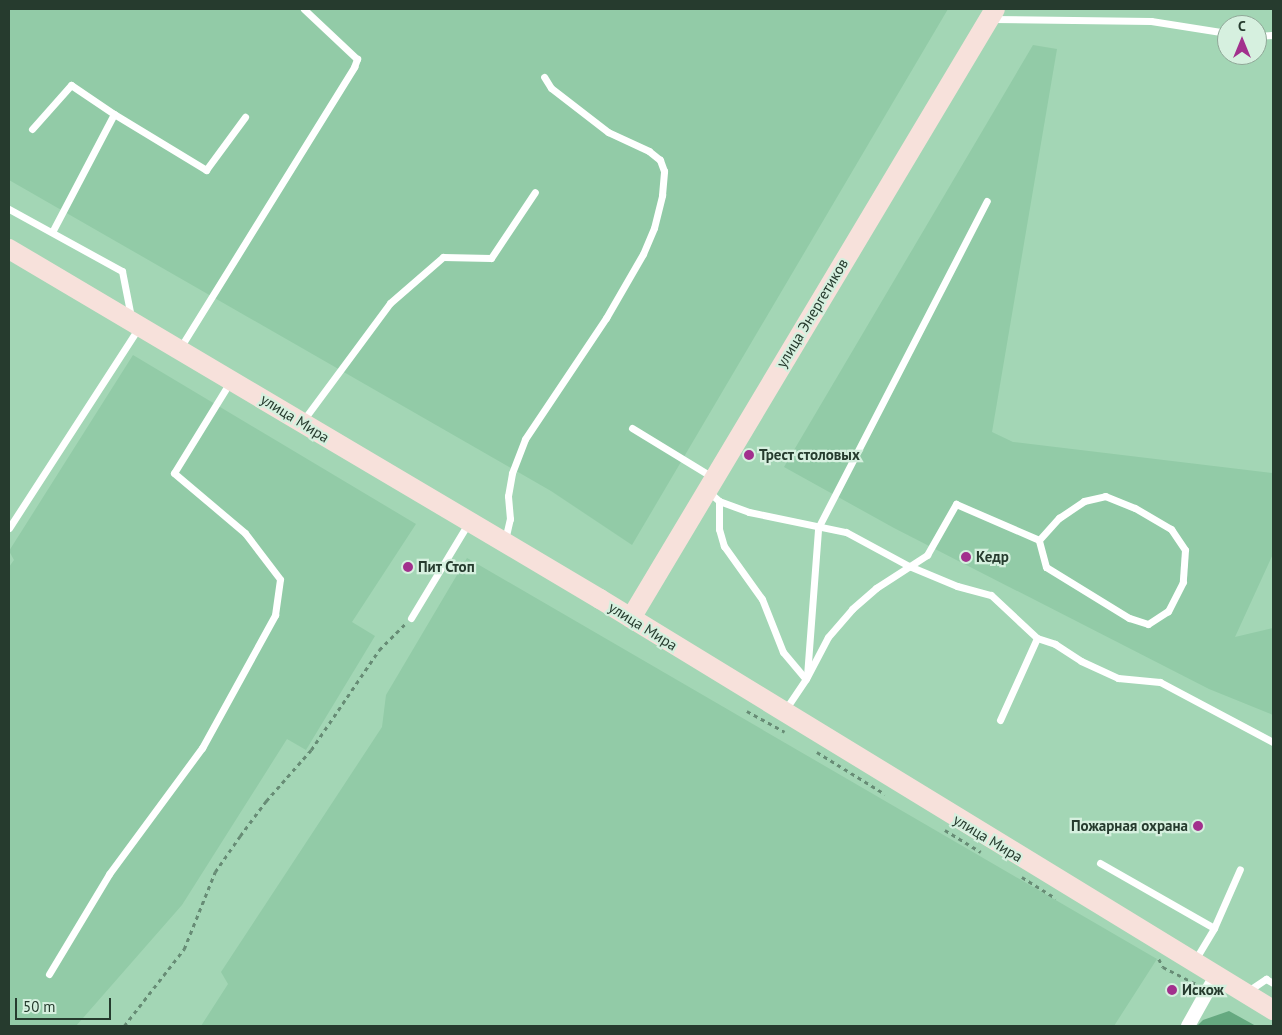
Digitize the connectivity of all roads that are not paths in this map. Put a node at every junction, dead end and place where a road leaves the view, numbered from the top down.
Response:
1 (304, 9) edge
2 (992, 14) edge
3 (1217, 32) edge
4 (544, 77) dead end
5 (114, 114) junction
6 (245, 116) dead end
7 (32, 129) dead end
8 (534, 192) dead end
9 (987, 201) dead end
10 (9, 208) edge
11 (52, 232) junction
12 (9, 249) edge
13 (136, 323) junction
14 (180, 348) junction
15 (231, 379) junction
16 (302, 422) junction
17 (632, 428) dead end
18 (713, 490) junction
19 (469, 522) junction
20 (9, 528) edge
21 (818, 528) junction
22 (1038, 540) junction
23 (504, 542) junction
24 (909, 566) junction
25 (411, 618) road end
26 (631, 618) junction
27 (1037, 638) junction
28 (806, 679) junction
29 (783, 712) junction
30 (1000, 720) dead end
31 (1273, 742) edge
32 (1100, 862) dead end
33 (1240, 869) dead end
34 (1214, 928) junction
35 (1194, 962) junction
36 (49, 974) dead end
37 (1216, 976) junction
38 (1273, 983) edge
39 (1245, 993) junction
40 (1273, 1010) edge
41 (1188, 1026) edge

1 - 14 lane
2 - 3 lane
2 - 18 main road, улица Энергетиков
4 - 23 lane
5 - 6 lane
5 - 7 lane
5 - 11 lane
8 - 16 lane
9 - 21 lane
10 - 11 lane
11 - 13 lane
12 - 13 main road, улица Мира
13 - 14 main road, улица Мира
13 - 20 lane
14 - 15 main road, улица Мира
15 - 16 main road, улица Мира
15 - 36 lane
16 - 19 main road, улица Мира
17 - 18 lane
18 - 21 lane
18 - 26 main road, улица Энергетиков
18 - 28 lane
19 - 23 main road, улица Мира
19 - 25 lane
21 - 24 lane
21 - 28 lane
22 - 22 lane
22 - 24 lane
23 - 26 main road, улица Мира
24 - 27 lane
24 - 28 lane
26 - 29 main road, улица Мира
27 - 30 lane
27 - 31 lane
28 - 29 lane
29 - 35 main road, улица Мира
32 - 34 lane
33 - 34 lane
34 - 35 lane
35 - 37 main road, улица Мира
37 - 39 main road, улица Мира
37 - 41 street
38 - 39 lane
39 - 40 main road, улица Мира

